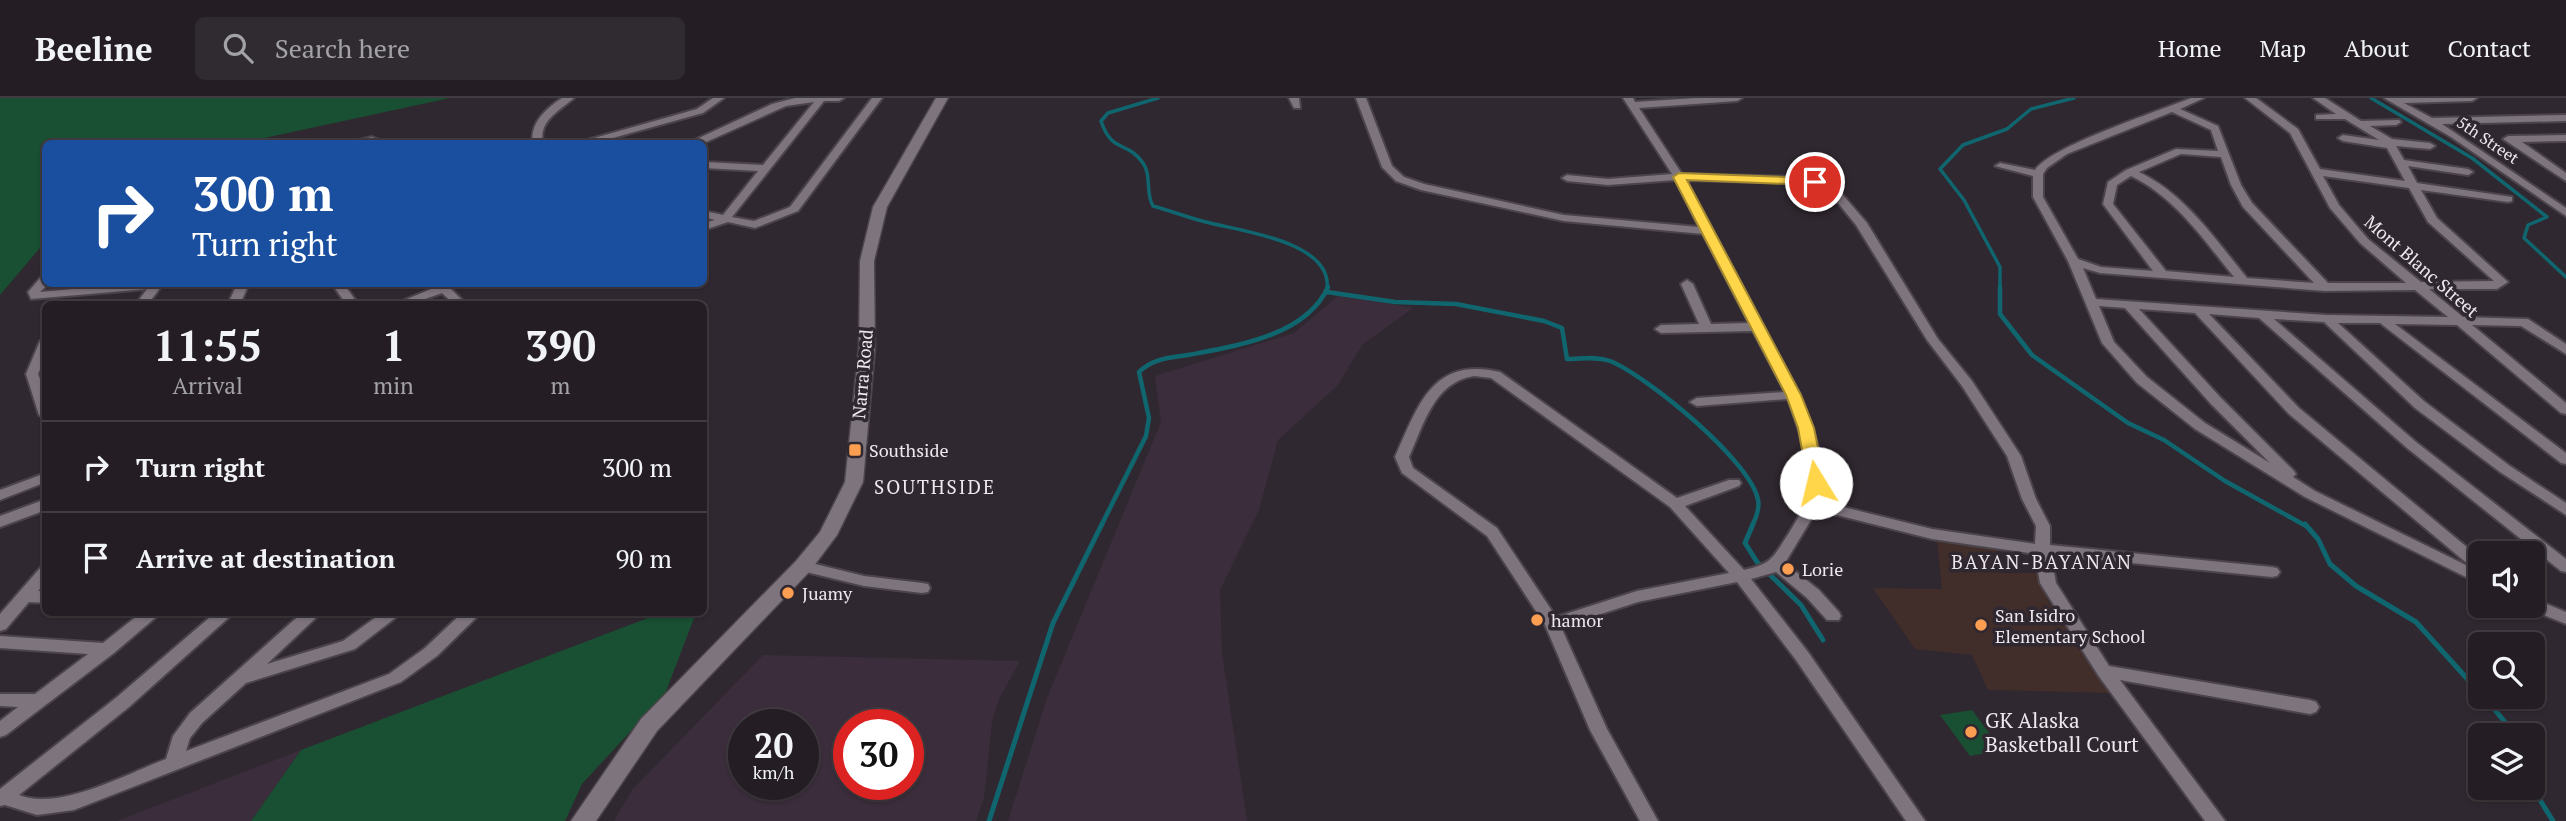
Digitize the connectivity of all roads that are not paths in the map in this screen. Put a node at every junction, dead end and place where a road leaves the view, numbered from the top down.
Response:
1 (567, 98) edge
2 (719, 98) edge
3 (822, 98) edge
4 (839, 98) edge
5 (877, 98) edge
6 (942, 98) edge
7 (1361, 98) edge
8 (1737, 98) edge
9 (2199, 98) edge
10 (2250, 98) edge
11 (2318, 98) edge
12 (2435, 98) edge
13 (2472, 98) edge
14 (2391, 99) edge
15 (1631, 102) edge
16 (2173, 109) junction
17 (2351, 116) junction
18 (2319, 117) dead end
19 (2526, 118) junction
20 (2566, 118) edge
21 (2431, 121) junction
22 (2396, 122) dead end
23 (2363, 123) junction
24 (2343, 138) dead end
25 (2561, 138) edge
26 (537, 140) edge
27 (593, 140) edge
28 (703, 140) edge
29 (2389, 144) junction
30 (2566, 145) edge
31 (2430, 146) dead end
32 (2224, 154) junction
33 (2399, 162) junction
34 (707, 166) edge
35 (2000, 166) dead end
36 (766, 168) junction
37 (2130, 172) junction
38 (2316, 172) junction
39 (2468, 172) dead end
40 (2038, 174) junction
41 (1679, 177) junction
42 (1567, 178) dead end
43 (2566, 178) edge
44 (2412, 185) junction
45 (2508, 199) dead end
46 (2566, 213) edge
47 (707, 215) edge
48 (724, 220) junction
49 (707, 226) edge
50 (1709, 231) junction
51 (2074, 261) junction
52 (2162, 274) junction
53 (2243, 280) junction
54 (42, 283) edge
55 (1687, 285) dead end
56 (2416, 285) junction
57 (87, 287) edge
58 (156, 287) edge
59 (441, 287) edge
60 (444, 287) edge
61 (2325, 288) junction
62 (75, 301) edge
63 (144, 301) edge
64 (408, 301) edge
65 (457, 301) edge
66 (2091, 302) junction
67 (2129, 304) junction
68 (2200, 312) junction
69 (2263, 315) junction
70 (2327, 319) junction
71 (2384, 321) junction
72 (2459, 322) junction
73 (1757, 327) junction
74 (1707, 328) junction
75 (1661, 329) dead end
76 (42, 350) edge
77 (2566, 350) edge
78 (1793, 395) junction
79 (1697, 402) dead end
80 (42, 403) edge
81 (2566, 410) edge
82 (2566, 460) edge
83 (42, 479) edge
84 (1734, 483) dead end
85 (2310, 494) junction
86 (0, 495) edge
87 (1675, 504) junction
88 (1810, 505) junction
89 (42, 506) edge
90 (2566, 510) edge
91 (0, 522) edge
92 (2042, 550) junction
93 (2468, 556) edge
94 (803, 566) junction
95 (2566, 567) edge
96 (1769, 568) junction
97 (2272, 572) dead end
98 (2468, 573) edge
99 (1739, 575) junction
100 (42, 576) edge
101 (922, 588) dead end
102 (25, 596) junction
103 (42, 597) edge
104 (2545, 609) edge
105 (149, 616) edge
106 (222, 616) edge
107 (310, 616) edge
108 (389, 616) edge
109 (470, 616) edge
110 (1833, 616) dead end
111 (2566, 618) edge
112 (1552, 624) junction
113 (0, 625) edge
114 (0, 642) edge
115 (108, 649) junction
116 (2104, 671) junction
117 (240, 679) junction
118 (0, 700) edge
119 (40, 701) junction
120 (2310, 707) dead end
121 (0, 730) edge
122 (175, 760) junction
123 (1, 797) edge
124 (583, 821) edge
125 (1649, 821) edge
126 (1916, 821) edge
127 (2216, 821) edge

1 - 26 street
2 - 27 street
3 - 4 street
3 - 28 street
3 - 36 street
5 - 48 street
6 - 94 street, Narra Road
7 - 50 street
8 - 15 street
9 - 16 street
10 - 38 street, Mont Blanc Street
11 - 17 street
12 - 13 street
12 - 14 street
14 - 21 street, 5th Street
15 - 41 street
16 - 32 street
16 - 40 street
17 - 18 street
17 - 23 street
19 - 20 street
19 - 21 street
19 - 25 street
21 - 46 street, 5th Street
22 - 23 street
23 - 29 street
24 - 29 street
25 - 30 street
25 - 43 street
29 - 31 street
29 - 33 street
32 - 37 street
32 - 61 street
33 - 39 street
33 - 44 street
34 - 36 street
35 - 40 street
36 - 48 street
37 - 52 street
37 - 53 street
38 - 44 street
38 - 56 street, Mont Blanc Street
40 - 51 street
41 - 42 street
41 - 50 street
41 - 92 street
44 - 45 street
44 - 56 street
47 - 48 street
48 - 49 street
50 - 73 street
51 - 52 street
51 - 66 street
52 - 53 street
53 - 61 street
54 - 57 street
55 - 74 street
56 - 61 street
56 - 72 street, Mont Blanc Street
57 - 62 street
58 - 63 street
59 - 64 street
60 - 65 street
66 - 67 street
66 - 85 street
67 - 68 street
67 - 85 street
68 - 69 street
68 - 93 street
69 - 70 street
69 - 95 street
70 - 71 street
70 - 90 street
71 - 72 street
71 - 82 street
72 - 77 street
72 - 81 street, Mont Blanc Street
73 - 74 street
73 - 78 street
74 - 75 street
76 - 80 street
78 - 79 street
78 - 88 street
83 - 86 street
84 - 87 street
85 - 98 street
87 - 99 street
87 - 112 street
88 - 92 street
88 - 96 street
89 - 91 street
92 - 97 street
92 - 116 street
94 - 101 street
94 - 124 street, Narra Road
96 - 99 street
96 - 110 street
99 - 112 street
99 - 126 street
100 - 102 street
102 - 103 street
102 - 113 street
104 - 111 street
105 - 115 street
106 - 123 street
107 - 117 street
108 - 117 street
109 - 122 street
112 - 125 street
114 - 115 street
115 - 119 street
116 - 120 street
116 - 127 street
117 - 122 street
118 - 119 street
119 - 121 street
122 - 123 street

